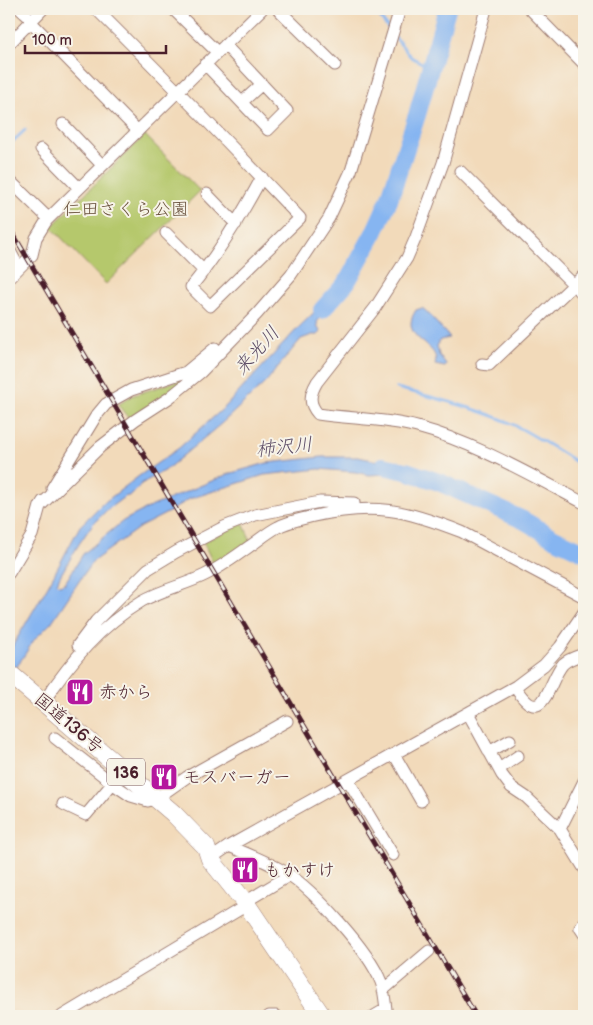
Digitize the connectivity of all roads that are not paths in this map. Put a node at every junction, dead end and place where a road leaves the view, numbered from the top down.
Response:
1 (20, 9) edge
2 (43, 9) edge
3 (96, 9) edge
4 (173, 9) edge
5 (278, 9) edge
6 (400, 9) edge
7 (486, 9) edge
8 (530, 9) edge
9 (257, 10) edge
10 (31, 21) junction
11 (9, 44) edge
12 (220, 49) junction
13 (205, 64) junction
14 (584, 64) edge
15 (335, 66) dead end
16 (262, 84) junction
17 (178, 92) junction
18 (242, 102) junction
19 (63, 124) dead end
20 (138, 131) junction
21 (41, 149) dead end
22 (102, 165) junction
23 (460, 171) dead end
24 (262, 178) junction
25 (9, 180) edge
26 (79, 188) junction
27 (207, 194) dead end
28 (48, 218) junction
29 (236, 224) junction
30 (166, 233) dead end
31 (9, 249) edge
32 (19, 268) junction
33 (204, 271) junction
34 (584, 274) edge
35 (9, 278) edge
36 (574, 285) junction
37 (584, 296) edge
38 (257, 314) junction
39 (482, 364) dead end
40 (584, 503) edge
41 (40, 506) junction
42 (385, 509) junction
43 (9, 573) edge
44 (584, 597) edge
45 (584, 612) edge
46 (584, 655) edge
47 (9, 672) edge
48 (58, 679) junction
49 (9, 681) edge
50 (515, 686) junction
51 (36, 697) junction
52 (468, 713) junction
53 (287, 721) dead end
54 (55, 738) dead end
55 (510, 740) dead end
56 (490, 752) junction
57 (394, 754) junction
58 (518, 756) dead end
59 (498, 769) junction
60 (348, 780) junction
61 (584, 781) edge
62 (112, 784) junction
63 (152, 799) junction
64 (421, 801) dead end
65 (63, 804) dead end
66 (560, 830) junction
67 (229, 846) junction
68 (393, 855) dead end
69 (210, 859) junction
70 (584, 868) edge
71 (290, 875) junction
72 (246, 903) junction
73 (584, 923) edge
74 (584, 934) edge
75 (429, 951) dead end
76 (383, 990) junction
77 (386, 1013) edge
78 (62, 1016) edge
79 (269, 1016) edge
80 (276, 1016) edge
81 (322, 1016) edge
82 (374, 1016) edge

1 - 10 street
2 - 10 street
3 - 17 street
4 - 12 street
5 - 15 street
6 - 38 street
7 - 40 street
8 - 14 street
9 - 12 street
10 - 11 street
10 - 20 street
12 - 13 street
12 - 16 street
13 - 17 street
13 - 18 street
16 - 18 street
16 - 18 street
17 - 20 street
17 - 24 street
19 - 22 street
20 - 22 street
21 - 26 street
22 - 26 street
23 - 36 street
24 - 29 street
24 - 33 street
25 - 28 street
26 - 28 street
27 - 29 street
28 - 32 street
29 - 33 street
30 - 33 street
31 - 32 street
32 - 35 street
34 - 36 street
36 - 37 street
36 - 39 street
38 - 41 street
38 - 41 street
41 - 43 street
42 - 44 street
42 - 48 street
42 - 48 street
45 - 50 street
46 - 50 street
47 - 51 highway, 国道136号 / 136
48 - 51 street
49 - 51 highway, 国道136号 / 136
50 - 52 street
51 - 63 highway, 国道136号 / 136
52 - 56 street
52 - 57 street
53 - 63 street
54 - 62 street
55 - 56 street
56 - 59 street
57 - 60 street
57 - 64 street
58 - 59 street
59 - 66 street
60 - 67 street
60 - 68 street
61 - 66 street
62 - 63 street
62 - 65 street
63 - 69 highway, 国道136号 / 136
66 - 70 street
67 - 69 street
67 - 71 street
69 - 72 highway, 国道136号 / 136
71 - 72 street
71 - 76 street
72 - 78 street
72 - 81 highway, 国道136号 / 136
73 - 74 street
75 - 76 street
76 - 77 street
77 - 82 street
79 - 80 street

